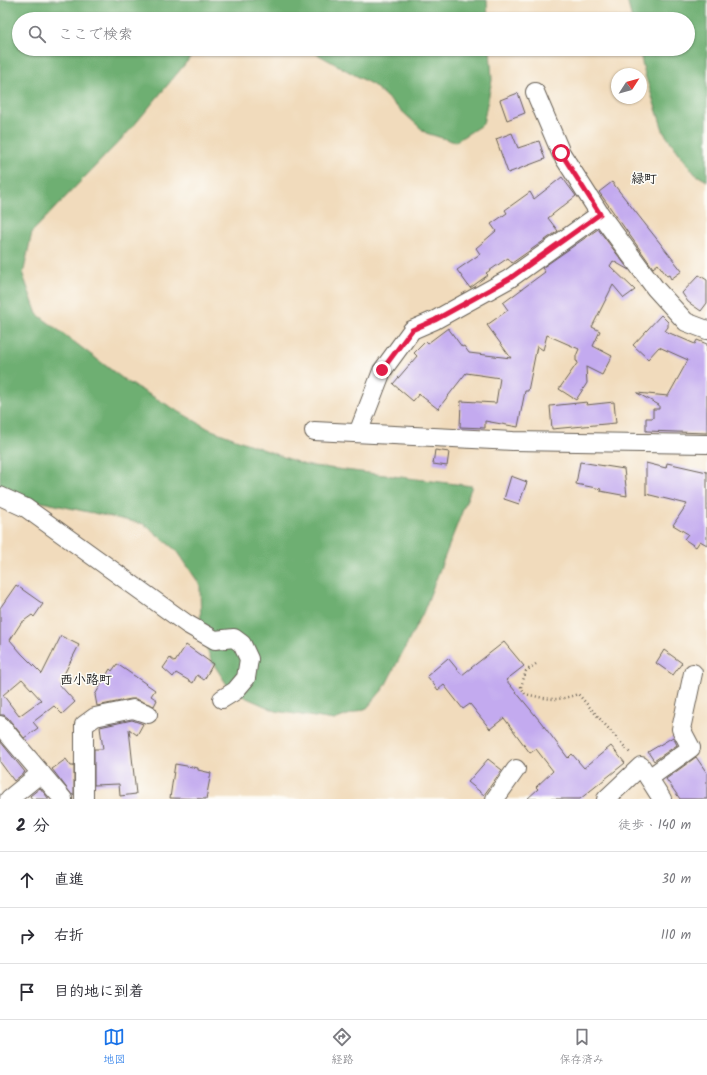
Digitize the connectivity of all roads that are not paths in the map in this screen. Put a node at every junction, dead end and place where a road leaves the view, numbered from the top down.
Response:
1 (535, 92) dead end
2 (600, 214) junction
3 (707, 330) edge
4 (314, 431) dead end
5 (358, 433) junction
6 (707, 444) edge
7 (0, 496) edge
8 (693, 673) dead end
9 (222, 699) dead end
10 (148, 714) dead end
11 (0, 725) edge
12 (516, 769) dead end
13 (645, 772) junction
14 (41, 773) junction
15 (9, 799) edge
16 (63, 799) edge
17 (84, 799) edge
18 (495, 799) edge
19 (606, 799) edge
20 (662, 799) edge

1 - 2 street
2 - 3 street
2 - 5 street
4 - 5 street
5 - 6 street
7 - 9 street
8 - 13 street
10 - 17 street
11 - 14 street
12 - 18 street
13 - 19 street
13 - 20 street
14 - 15 street
14 - 16 street

